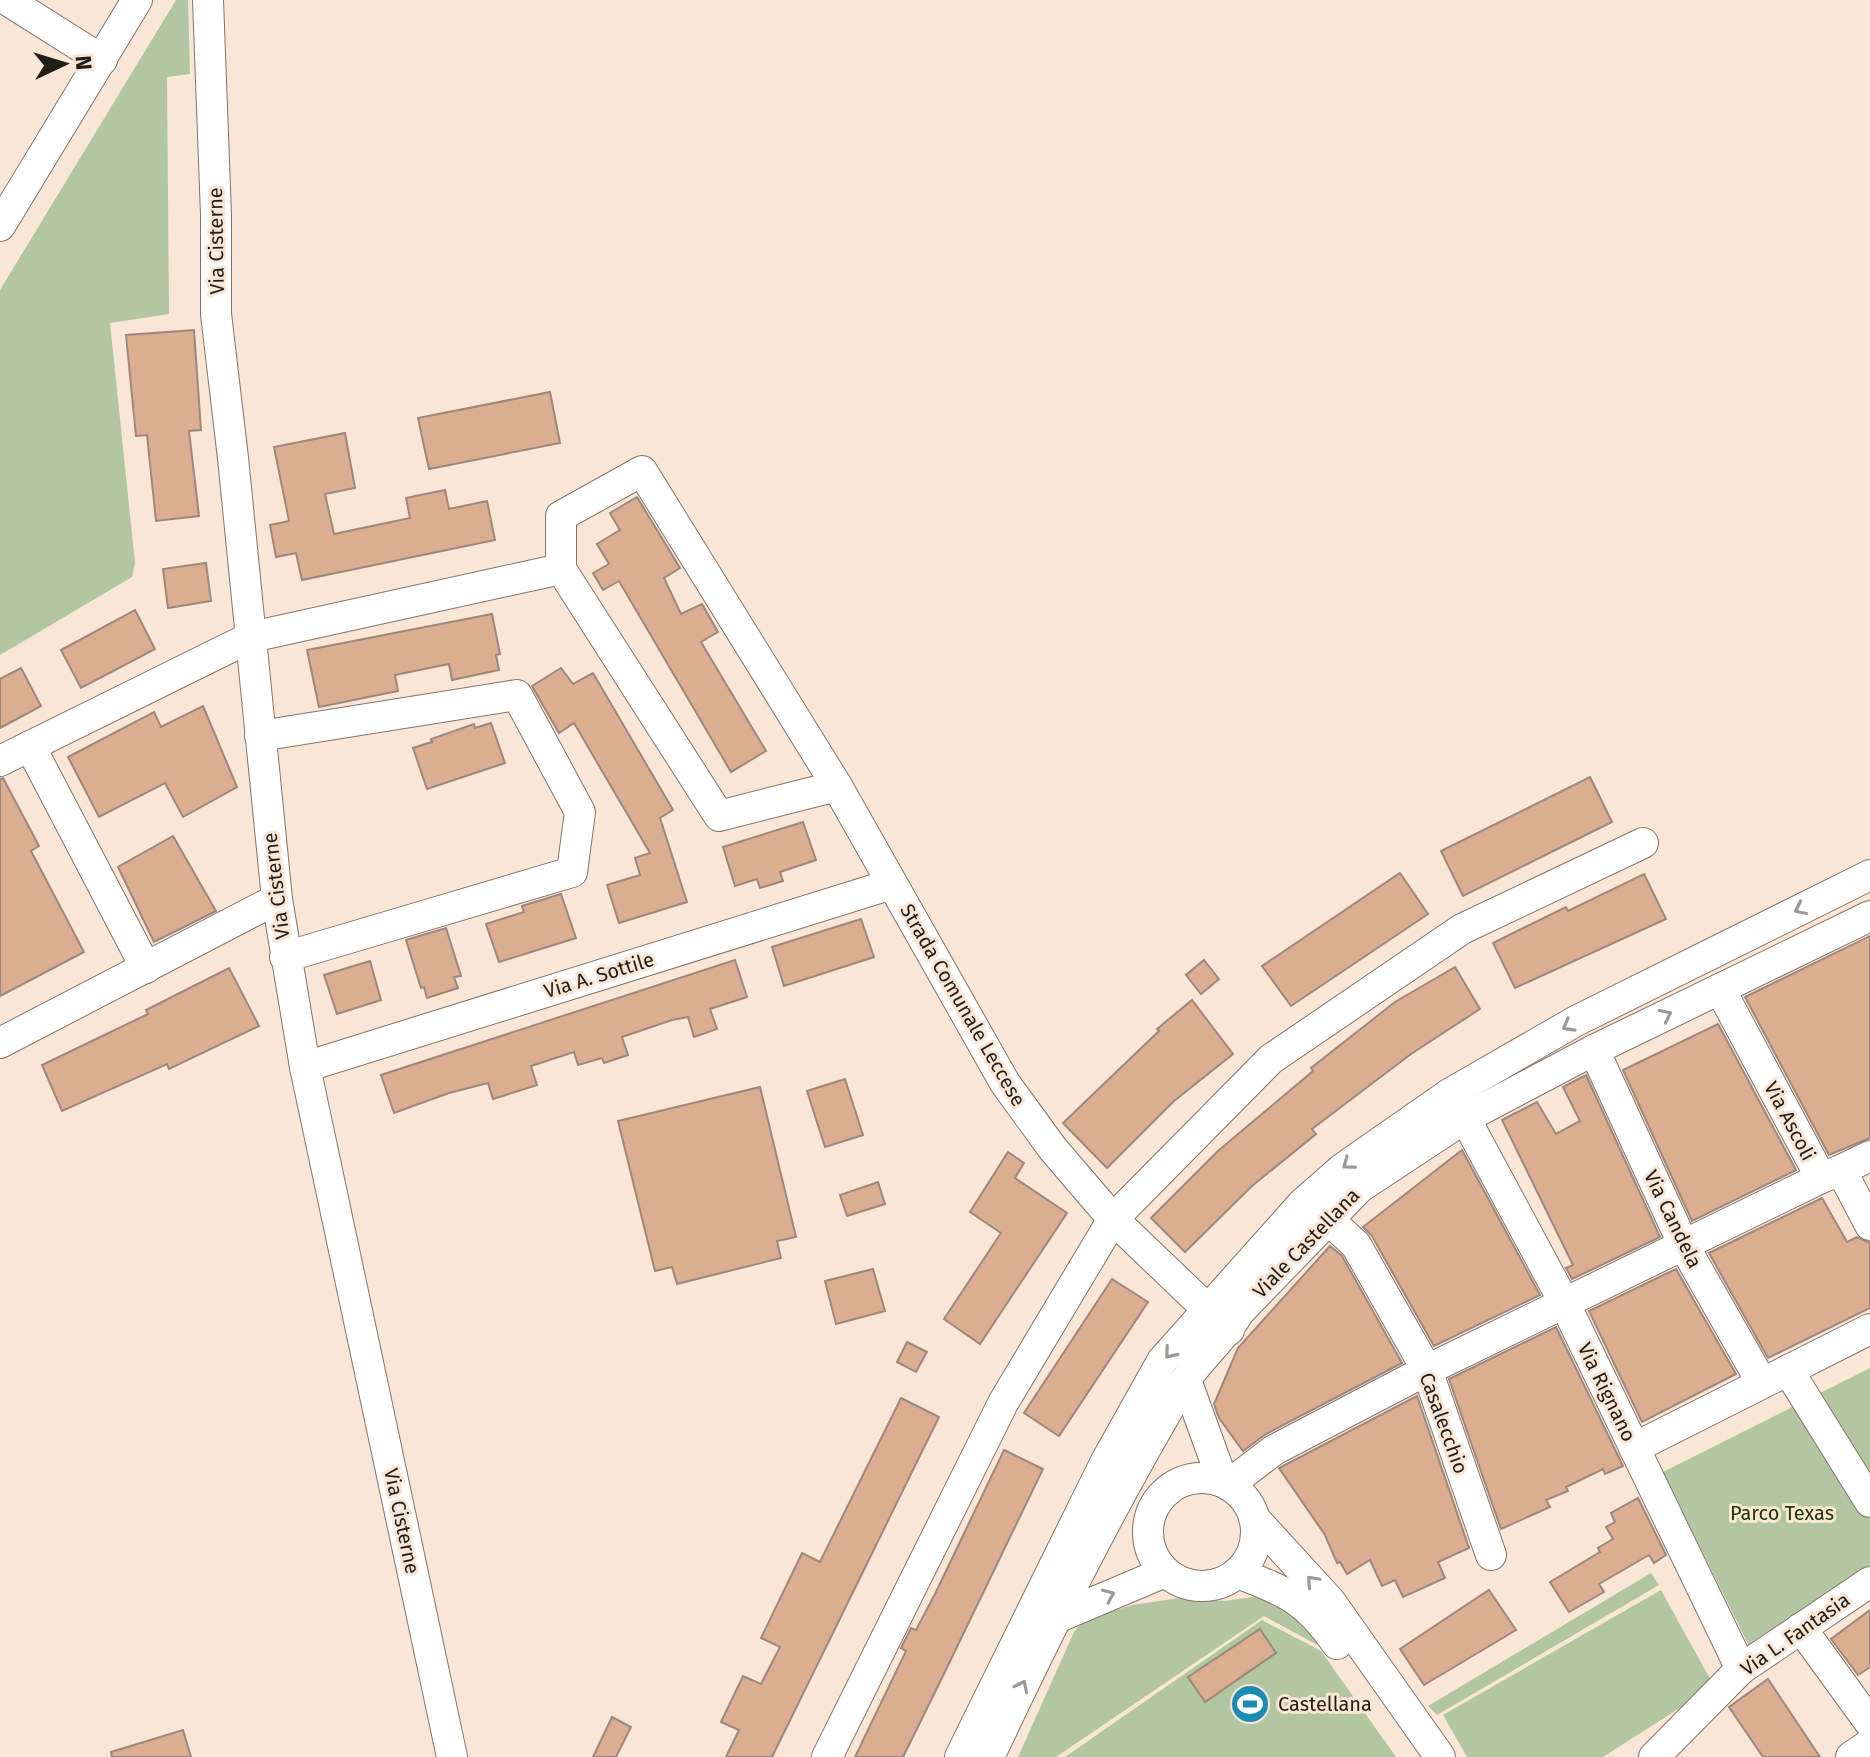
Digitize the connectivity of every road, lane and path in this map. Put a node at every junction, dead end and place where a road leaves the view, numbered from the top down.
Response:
1 (7, 0) edge
2 (137, 0) edge
3 (208, 0) edge
4 (102, 60) junction
5 (0, 226) edge
6 (561, 569) junction
7 (251, 637) junction
8 (260, 736) junction
9 (30, 746) junction
10 (0, 761) edge
11 (837, 786) junction
12 (1643, 843) dead end
13 (1870, 875) edge
14 (892, 884) junction
15 (277, 899) junction
16 (1870, 916) edge
17 (285, 957) junction
18 (146, 968) junction
19 (1720, 989) junction
20 (0, 1043) edge
21 (1594, 1050) junction
22 (305, 1067) junction
23 (1465, 1118) junction
24 (1870, 1156) edge
25 (1831, 1174) junction
26 (1113, 1219) junction
27 (1328, 1219) junction
28 (1870, 1225) edge
29 (1684, 1246) junction
30 (1565, 1304) junction
31 (1218, 1321) junction
32 (1870, 1329) edge
33 (1427, 1370) junction
34 (1775, 1376) junction
35 (1186, 1380) junction
36 (1634, 1448) junction
37 (1119, 1468) junction
38 (1226, 1483) junction
39 (1870, 1502) edge
40 (1155, 1503) junction
41 (1254, 1518) junction
42 (1491, 1555) dead end
43 (1165, 1572) junction
44 (1237, 1573) junction
45 (1870, 1582) edge
46 (1054, 1619) junction
47 (1801, 1628) junction
48 (1741, 1669) junction
49 (1870, 1723) edge
50 (1870, 1744) edge
51 (452, 1757) edge
52 (827, 1757) edge
53 (960, 1757) edge
54 (989, 1757) edge
55 (1417, 1757) edge
56 (1440, 1757) edge
57 (1654, 1757) edge
58 (1851, 1757) edge

1 - 4 street
2 - 4 street
3 - 7 street, Via Cisterne
4 - 5 street
6 - 7 street
6 - 11 street
6 - 11 street, Strada Comunale Leccese
7 - 8 street, Via Cisterne
7 - 9 street
8 - 15 street, Via Cisterne
8 - 17 street
9 - 10 street
9 - 18 street
11 - 14 street, Strada Comunale Leccese
12 - 26 street
13 -> 31 street
14 - 22 street, Via A. Sottile
14 - 26 street, Strada Comunale Leccese
15 - 17 street, Via Cisterne
15 - 18 street
16 - 19 street, Viale Castellana
17 - 22 street, Via Cisterne
18 - 20 street
21 -> 19 street, Viale Castellana
19 - 25 street, Via Ascoli
21 - 23 street, Viale Castellana
21 - 29 street, Via Candela
22 - 51 street, Via Cisterne
23 - 27 street, Viale Castellana
23 - 30 street, Via Rignano
24 - 25 street
25 - 28 street, Via Ascoli
25 - 29 street
26 - 31 street, Strada Comunale Leccese
26 - 52 street
27 - 31 street, Viale Castellana
27 - 33 street, Casalecchio
29 - 30 street
29 - 34 street, Via Candela
30 - 33 street
30 - 36 street, Via Rignano
31 - 35 street, Viale Castellana
31 -> 37 street
32 - 34 street
33 - 38 street
33 - 42 street, Casalecchio
34 - 36 street
34 - 39 street, Via Candela
35 - 37 street, Viale Castellana
35 - 38 street
36 - 48 street, Via Rignano
37 - 40 street
37 - 46 street, Viale Castellana
37 - 53 street
38 - 40 street
38 - 41 street
40 - 43 street
41 - 44 street
56 -> 41 street
43 - 44 street
46 -> 43 street
44 - 55 street
45 - 47 street, Via L. Fantasia
54 -> 46 street, Viale Castellana
47 - 48 street, Via L. Fantasia
47 - 49 street
48 - 57 street, Via L. Fantasia
50 - 58 street

